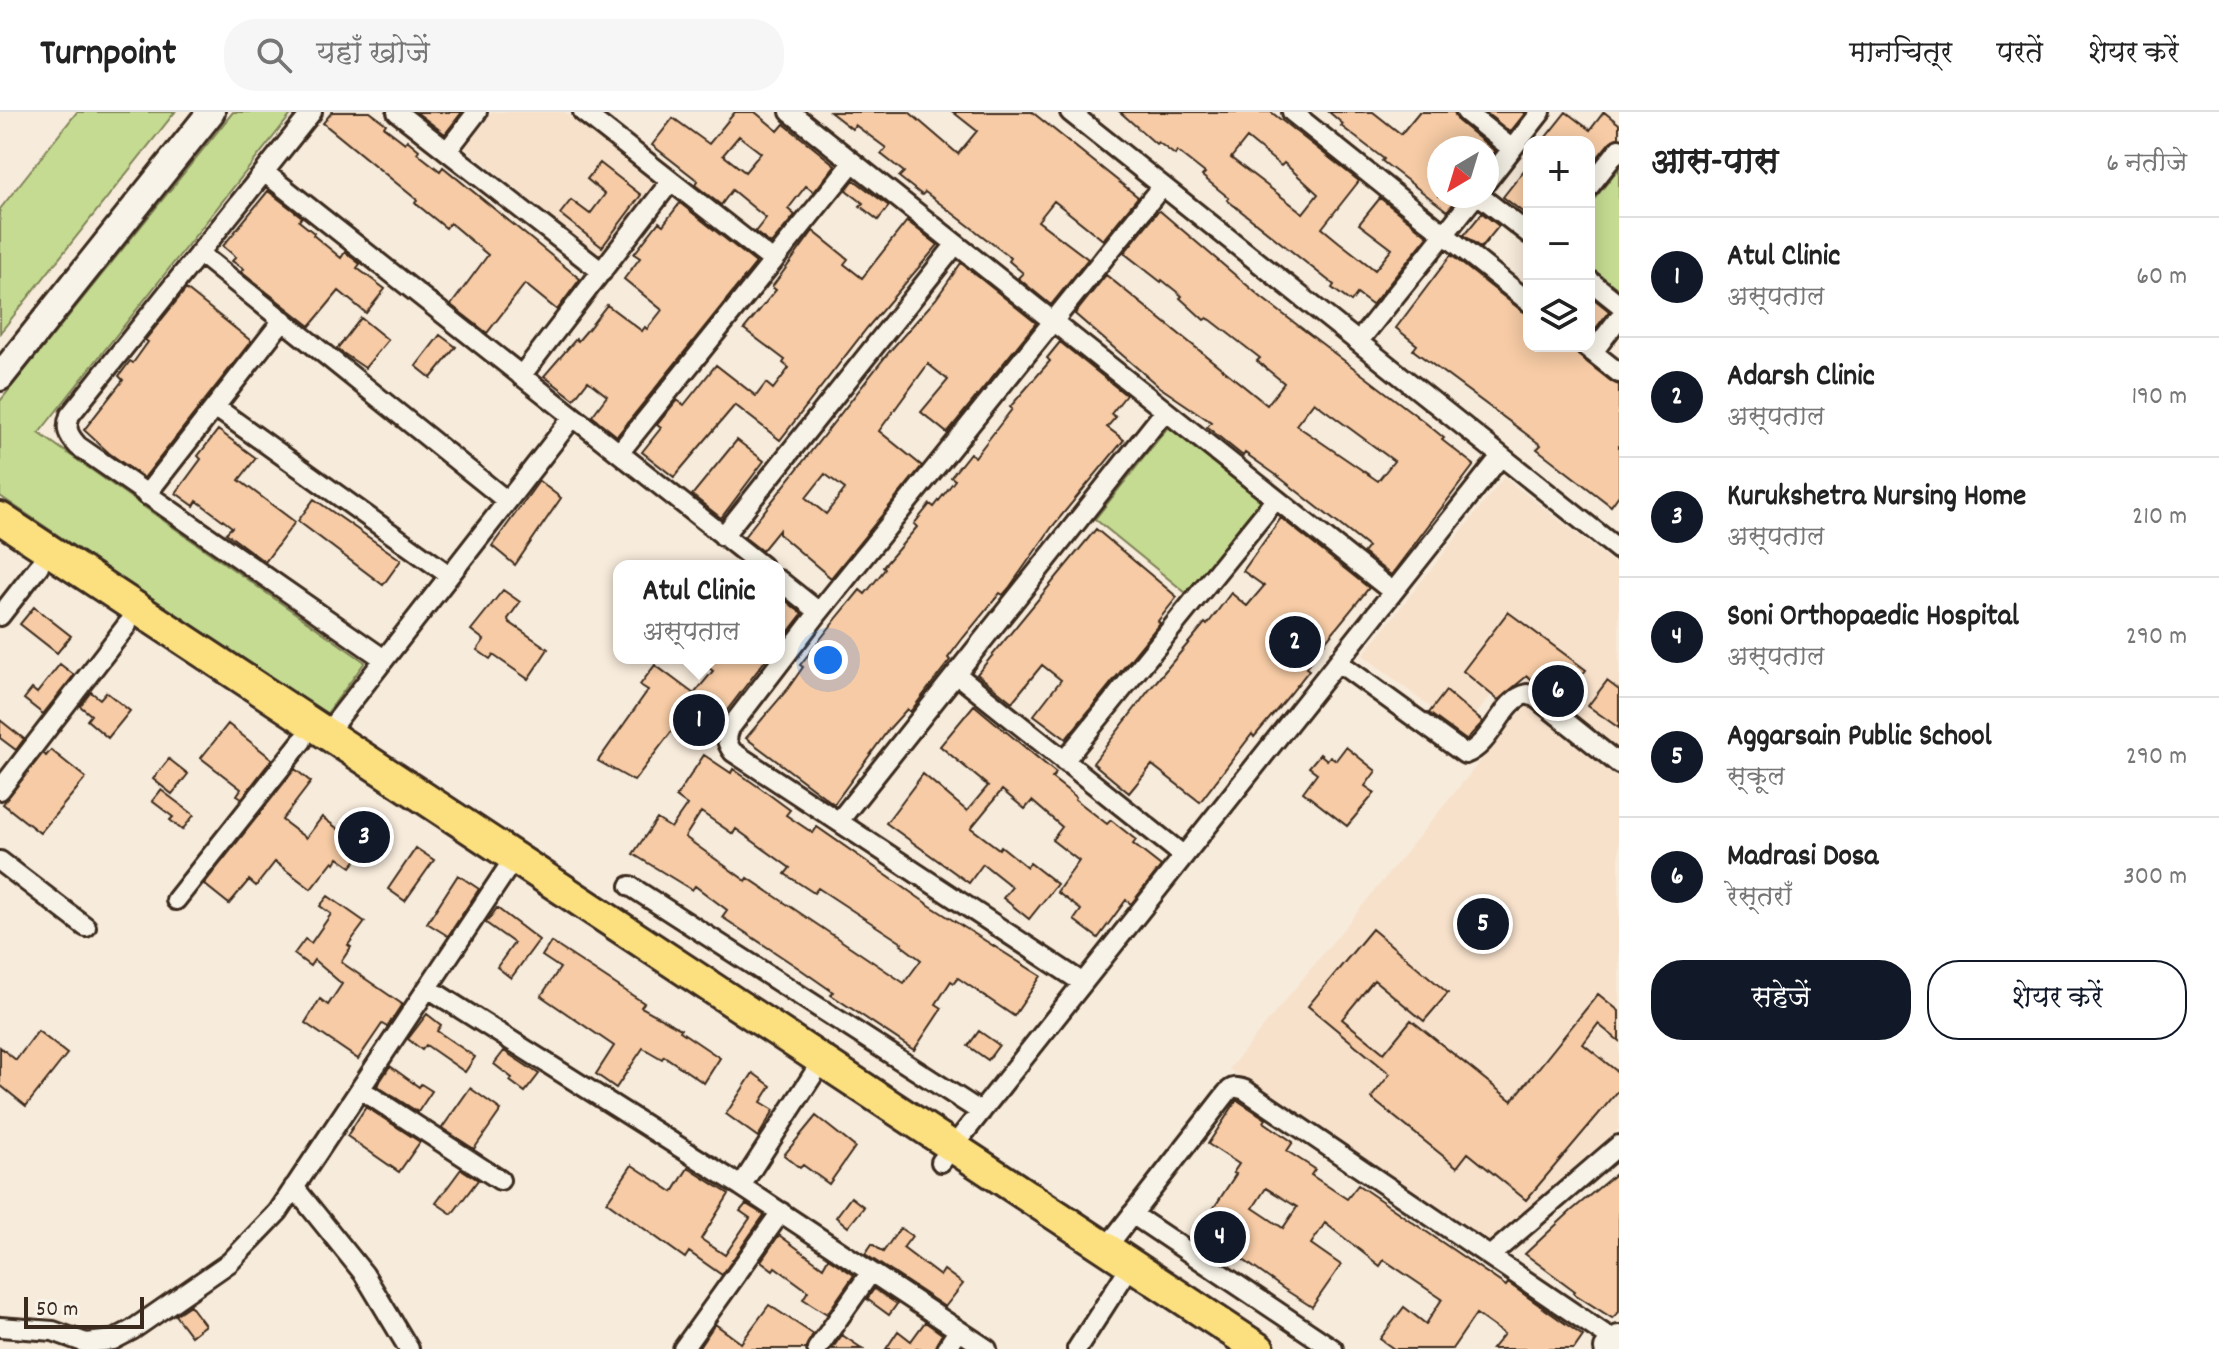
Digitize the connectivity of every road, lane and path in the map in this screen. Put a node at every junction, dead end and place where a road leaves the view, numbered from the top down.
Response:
1 (211, 112) edge
2 (312, 112) edge
3 (397, 112) edge
4 (477, 112) edge
5 (583, 112) edge
6 (790, 112) edge
7 (1070, 112) edge
8 (1292, 112) edge
9 (1466, 112) edge
10 (1541, 112) edge
11 (1512, 149) junction
12 (1619, 149) edge
13 (447, 151) junction
14 (853, 162) junction
15 (1499, 166) edge
16 (264, 172) junction
17 (1595, 179) edge
18 (671, 181) junction
19 (1162, 186) junction
20 (1467, 208) edge
21 (1494, 208) edge
22 (1523, 230) edge
23 (1444, 234) junction
24 (956, 244) junction
25 (199, 253) junction
26 (773, 261) junction
27 (602, 272) junction
28 (1595, 285) edge
29 (1523, 297) edge
30 (1619, 304) edge
31 (1619, 318) edge
32 (283, 320) junction
33 (1053, 321) junction
34 (1358, 342) junction
35 (1595, 343) edge
36 (1593, 352) edge
37 (1619, 373) edge
38 (521, 376) junction
39 (0, 377) edge
40 (215, 407) junction
41 (1165, 411) junction
42 (573, 417) junction
43 (619, 453) junction
44 (1501, 456) junction
45 (146, 495) junction
46 (1276, 499) junction
47 (507, 501) junction
48 (0, 518) edge
49 (723, 536) junction
50 (0, 540) edge
51 (1619, 550) edge
52 (754, 560) edge
53 (39, 566) junction
54 (449, 575) junction
55 (785, 585) edge
56 (1393, 592) junction
57 (819, 612) junction
58 (0, 616) edge
59 (127, 625) junction
60 (785, 656) edge
61 (384, 659) junction
62 (1338, 662) junction
63 (779, 664) edge
64 (956, 674) junction
65 (314, 737) junction
66 (1064, 761) junction
67 (1619, 764) edge
68 (0, 790) edge
69 (839, 821) junction
70 (1184, 856) junction
71 (0, 861) edge
72 (509, 866) junction
73 (630, 886) dead end
74 (176, 900) dead end
75 (86, 927) dead end
76 (1083, 983) junction
77 (428, 988) junction
78 (816, 1069) junction
79 (360, 1089) junction
80 (981, 1112) junction
81 (1619, 1145) edge
82 (947, 1155) junction
83 (500, 1180) dead end
84 (741, 1186) junction
85 (294, 1187) junction
86 (781, 1212) junction
87 (1132, 1214) junction
88 (1106, 1248) junction
89 (1491, 1255) junction
90 (871, 1272) junction
91 (1126, 1273) junction
92 (0, 1327) edge
93 (958, 1331) junction
94 (1614, 1343) edge
95 (409, 1349) edge
96 (683, 1349) edge
97 (817, 1349) edge
98 (946, 1349) edge
99 (987, 1349) edge
100 (1077, 1349) edge
101 (1226, 1349) edge
102 (1259, 1349) edge
103 (1333, 1349) edge

1 - 39 street
2 - 16 street
3 - 13 street
4 - 13 street
5 - 18 street
6 - 14 street
7 - 19 street
8 - 23 street
9 - 11 street
10 - 11 street
11 - 15 street
12 - 17 street
13 - 27 street
14 - 24 street
14 - 26 street
16 - 25 street
16 - 38 street
18 - 26 street
18 - 27 street
19 - 33 street
19 - 34 street
20 - 23 street
21 - 22 street
23 - 29 street
23 - 34 street
24 - 33 street
24 - 49 street
25 - 32 street
25 - 45 street
26 - 43 street
27 - 38 street
28 - 30 street
31 - 35 street
32 - 40 street
32 - 47 street
33 - 41 street
33 - 57 street
34 - 44 street
36 - 37 street
38 - 42 street
40 - 45 street
40 - 54 street
41 - 46 street
41 - 64 street
42 - 43 street
42 - 47 street
43 - 49 street
44 - 51 street
44 - 56 street
45 - 61 street
46 - 56 street
46 - 66 street
47 - 54 street
48 - 65 main road
49 - 52 street
50 - 53 main road
53 - 58 street
53 - 59 main road
54 - 61 street
55 - 57 street
56 - 62 street
57 - 60 street
59 - 65 main road
59 - 68 street
61 - 65 street
62 - 67 street
62 - 70 street
63 - 69 street
64 - 66 street
64 - 69 street
65 - 72 main road
65 - 74 street
66 - 70 street
69 - 76 street
70 - 76 street
71 - 75 street
72 - 77 street
72 - 78 main road
73 - 80 street
76 - 80 street
77 - 79 street
77 - 84 street
78 - 82 main road
78 - 84 street
79 - 83 street
79 - 85 street
80 - 82 street
81 - 89 street
82 - 88 main road
82 - 91 main road
84 - 86 street
85 - 92 street
85 - 95 street
86 - 90 street
86 - 96 street
87 - 88 street
87 - 89 street
87 - 103 street
88 - 91 main road
89 - 94 street
90 - 93 street
90 - 97 street
91 - 100 street
91 - 101 main road
91 - 102 main road
93 - 98 street
93 - 99 street

